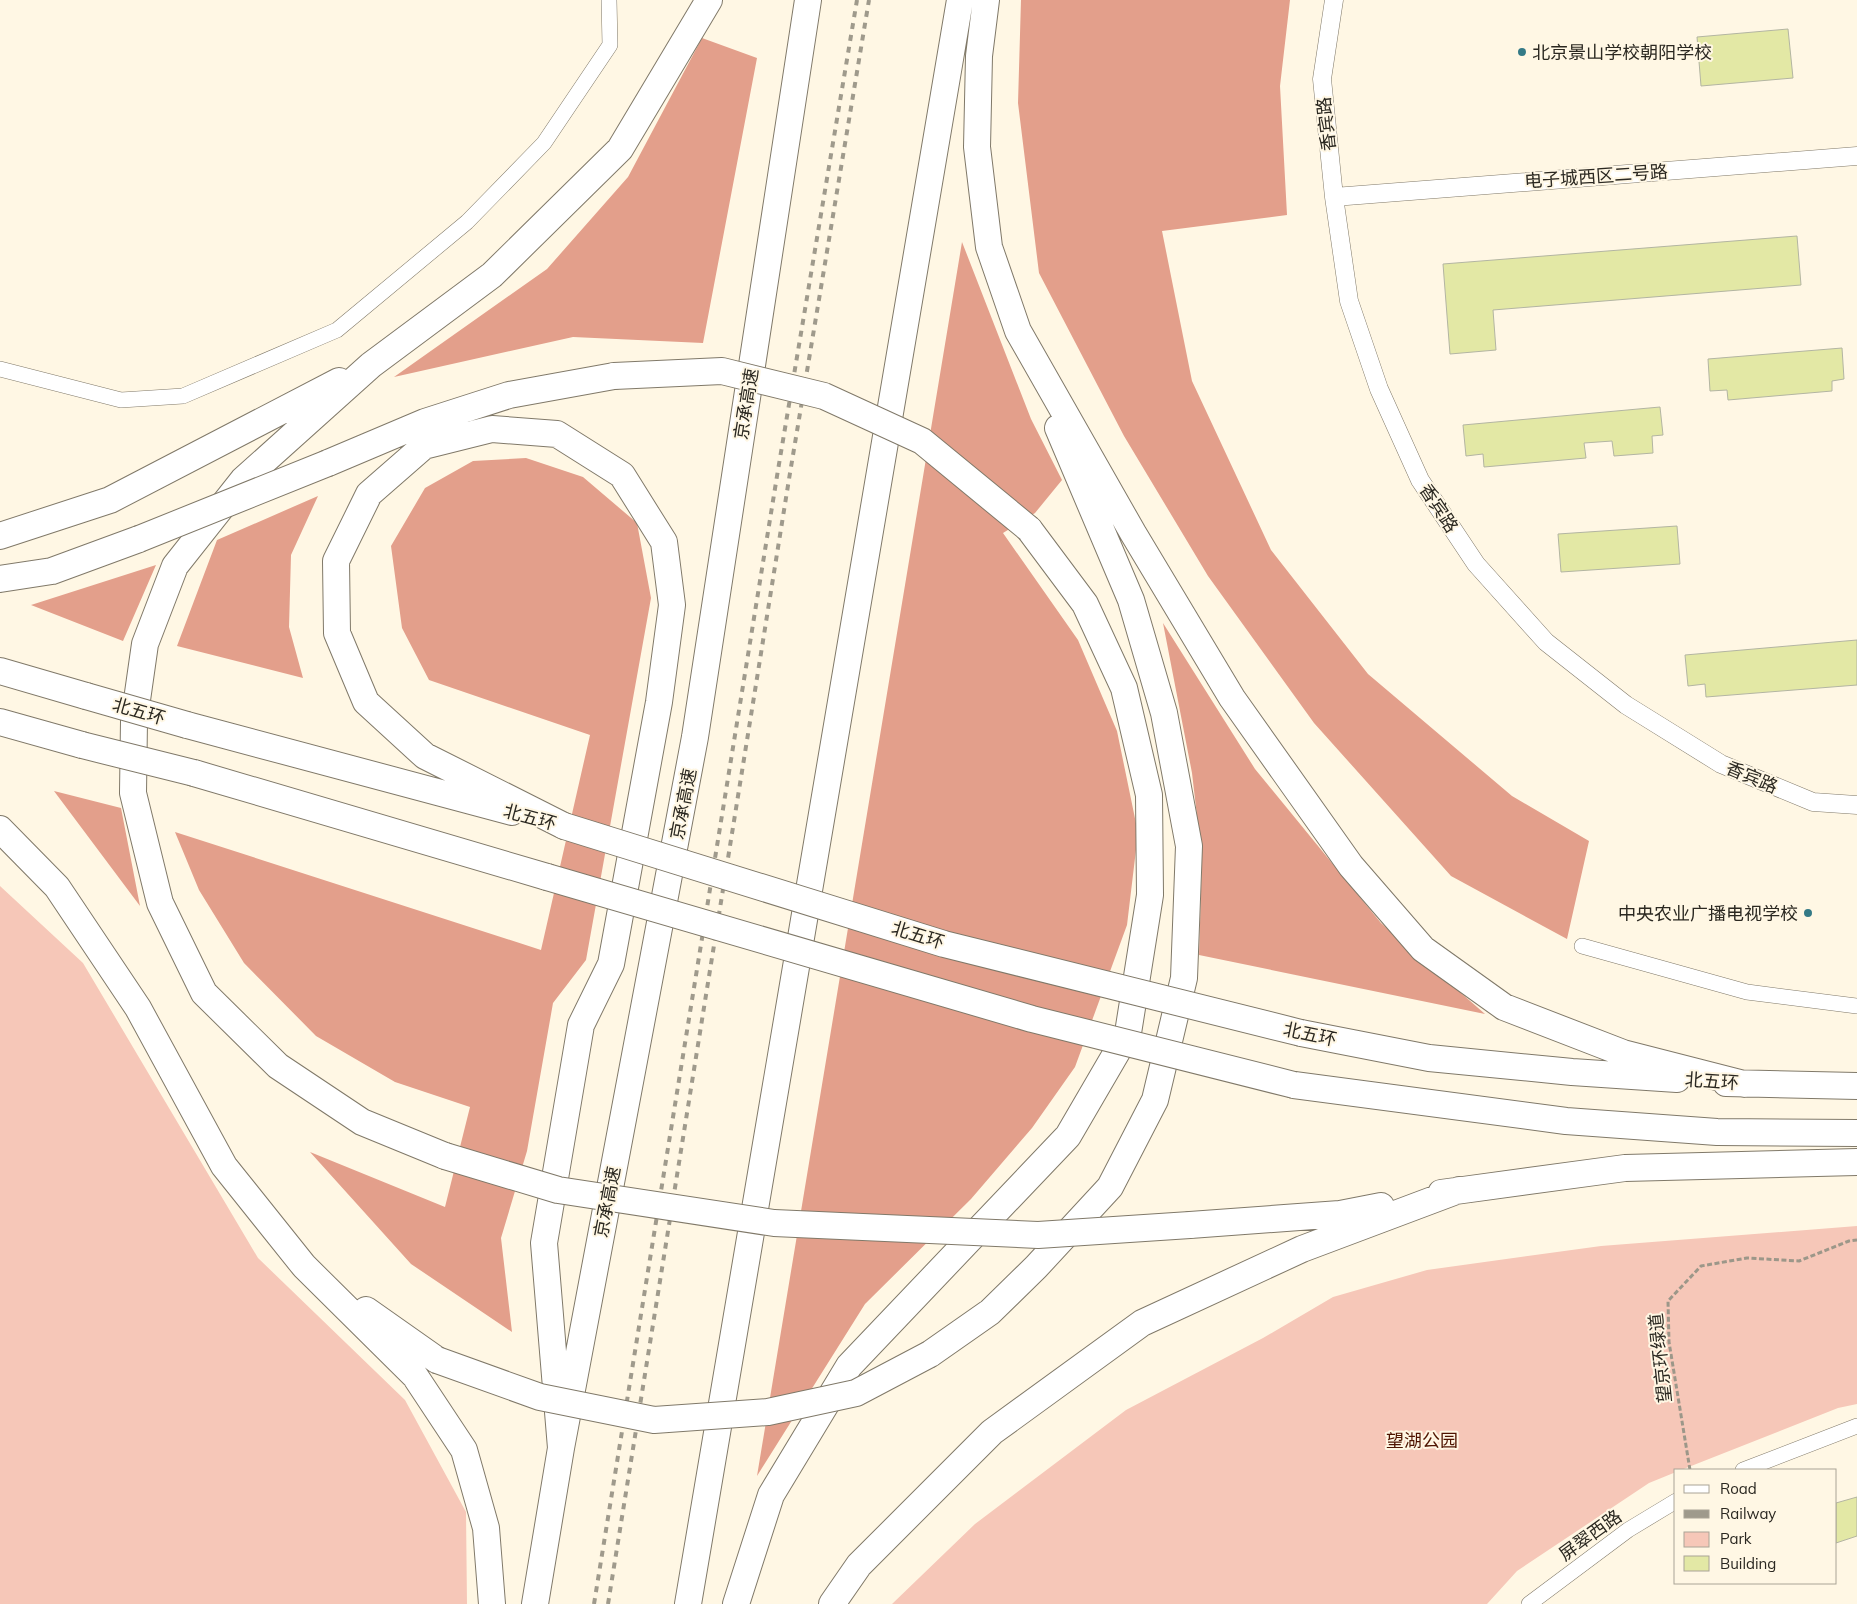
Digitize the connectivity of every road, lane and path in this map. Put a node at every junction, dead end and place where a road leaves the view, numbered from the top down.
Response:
1 (609, 0) edge
2 (708, 0) edge
3 (808, 0) edge
4 (960, 0) edge
5 (986, 0) edge
6 (1334, 0) edge
7 (1857, 156) edge
8 (1334, 197) junction
9 (1018, 331) junction
10 (371, 365) junction
11 (0, 369) edge
12 (0, 536) edge
13 (0, 579) edge
14 (0, 671) edge
15 (0, 722) edge
16 (1857, 805) edge
17 (564, 826) junction
18 (0, 829) edge
19 (1582, 946) dead end
20 (1857, 1006) edge
21 (1744, 1084) junction
22 (1857, 1086) edge
23 (1857, 1133) edge
24 (1857, 1162) edge
25 (1459, 1190) junction
26 (1857, 1240) edge
27 (304, 1266) junction
28 (1857, 1426) edge
29 (561, 1448) junction
30 (1690, 1469) edge
31 (1746, 1469) edge
32 (1674, 1502) edge
33 (492, 1604) edge
34 (535, 1604) edge
35 (688, 1604) edge
36 (736, 1604) edge
37 (832, 1604) edge
38 (1529, 1604) edge

1 - 11 street
2 - 10 highway
3 - 29 highway, 京承高速
4 - 35 highway
5 - 9 highway
6 - 8 street, 香宾路
7 - 8 street, 电子城西区二号路
8 - 16 street, 香宾路
9 - 21 highway
9 - 27 highway, bridge
10 - 12 highway
10 - 25 highway, bridge
13 - 36 highway, bridge
14 - 17 highway, 北五环, bridge
15 - 23 highway, bridge
17 - 21 highway, 北五环, bridge
17 - 29 highway
18 - 27 highway
19 - 20 street
21 - 22 highway, 北五环
24 - 25 highway
25 - 37 highway
26 - 30 path, 望京环绿道
27 - 33 highway
28 - 31 street
29 - 34 highway, 京承高速
32 - 38 street, 屏翠西路

